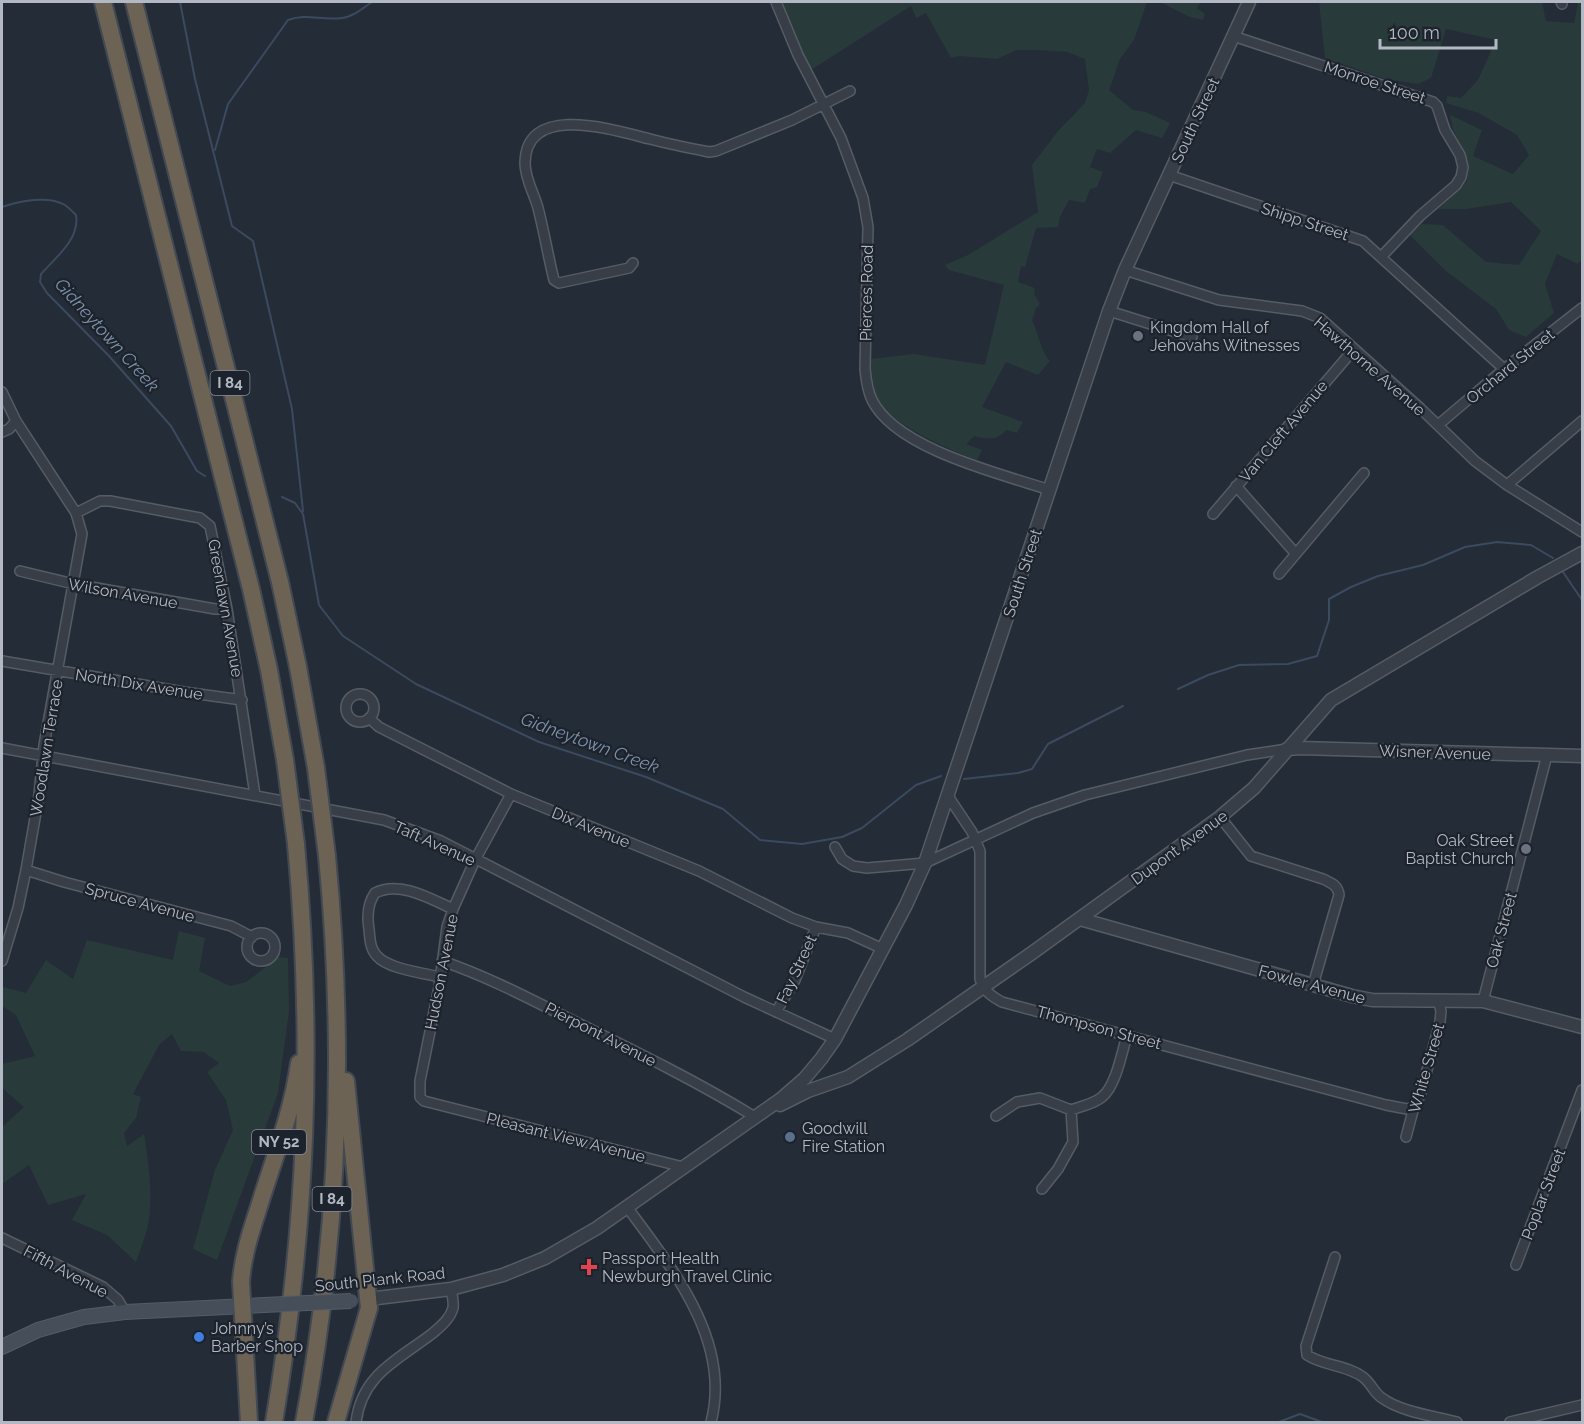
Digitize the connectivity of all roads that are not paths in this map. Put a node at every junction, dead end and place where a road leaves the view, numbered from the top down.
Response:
1 (104, 2) edge
2 (134, 2) edge
3 (776, 2) edge
4 (1249, 2) edge
5 (1233, 36) junction
6 (850, 91) dead end
7 (825, 105) junction
8 (1169, 175) junction
9 (1382, 256) junction
10 (633, 263) dead end
11 (1125, 270) junction
12 (1582, 308) edge
13 (1109, 311) junction
14 (1192, 337) dead end
15 (1354, 349) junction
16 (1504, 369) junction
17 (2, 392) edge
18 (16, 421) junction
19 (1582, 421) edge
20 (1438, 425) junction
21 (2, 432) edge
22 (1364, 473) dead end
23 (1507, 485) junction
24 (1236, 486) junction
25 (1050, 490) junction
26 (76, 513) junction
27 (1212, 514) dead end
28 (1582, 532) edge
29 (1582, 553) edge
30 (1296, 554) junction
31 (20, 571) dead end
32 (1279, 574) dead end
33 (74, 584) junction
34 (227, 609) junction
35 (2, 661) edge
36 (57, 671) junction
37 (242, 700) junction
38 (369, 718) dead end
39 (2, 748) edge
40 (1287, 750) junction
41 (43, 755) junction
42 (1547, 755) junction
43 (1582, 756) edge
44 (511, 794) junction
45 (255, 795) junction
46 (948, 796) junction
47 (1220, 817) junction
48 (976, 838) junction
49 (835, 847) dead end
50 (475, 860) junction
51 (925, 863) junction
52 (26, 870) junction
53 (453, 909) junction
54 (1080, 919) junction
55 (816, 927) junction
56 (252, 937) dead end
57 (883, 949) junction
58 (2, 961) edge
59 (442, 961) junction
60 (335, 973) junction
61 (305, 974) junction
62 (440, 976) junction
63 (1313, 985) junction
64 (982, 986) junction
65 (1438, 1000) junction
66 (1483, 1001) junction
67 (776, 1012) junction
68 (1582, 1028) edge
69 (1127, 1035) junction
70 (835, 1039) junction
71 (1582, 1090) edge
72 (448, 1107) joint
73 (1414, 1107) junction
74 (1071, 1110) junction
75 (996, 1116) dead end
76 (755, 1117) junction
77 (1406, 1137) dead end
78 (683, 1167) junction
79 (1042, 1189) dead end
80 (627, 1207) junction
81 (2, 1238) edge
82 (1335, 1257) dead end
83 (1516, 1265) dead end
84 (451, 1289) junction
85 (369, 1299) junction
86 (243, 1306) junction
87 (124, 1312) junction
88 (2, 1347) edge
89 (1582, 1404) edge
90 (249, 1422) edge
91 (274, 1422) edge
92 (304, 1422) edge
93 (336, 1422) edge
94 (356, 1422) edge
95 (711, 1422) edge
96 (1457, 1422) edge
97 (1510, 1422) edge

1 - 61 highway, I 84, bridge
2 - 60 highway, I 84, bridge
3 - 7 street, Pierces Road
4 - 5 street, South Street
5 - 8 street, South Street
5 - 9 street, Monroe Street
6 - 7 street
7 - 10 street
7 - 25 street, Pierces Road
8 - 9 street, Shipp Street
8 - 11 street, South Street
9 - 16 street, Shipp Street
11 - 13 street, South Street
11 - 15 street, Hawthorne Avenue
12 - 16 street, Orchard Street
13 - 14 street
13 - 25 street, South Street
15 - 20 street, Hawthorne Avenue
15 - 24 street, Van Cleft Avenue
16 - 20 street, Orchard Street
17 - 18 street
18 - 21 street
18 - 26 street
19 - 23 street
20 - 23 street, Hawthorne Avenue
22 - 30 street
23 - 28 street, Hawthorne Avenue
24 - 27 street, Van Cleft Avenue
24 - 30 street
25 - 46 street, South Street
26 - 33 street, Woodlawn Terrace
26 - 34 street, Greenlawn Avenue
29 - 40 street, Dupont Avenue
30 - 32 street
31 - 33 street, Wilson Avenue
33 - 34 street, Wilson Avenue
33 - 36 street, Woodlawn Terrace
34 - 37 street, Greenlawn Avenue
35 - 36 street, North Dix Avenue
36 - 37 street, North Dix Avenue
36 - 41 street, Woodlawn Terrace
37 - 45 street, Greenlawn Avenue
38 - 44 street, Dix Avenue
39 - 41 street, Taft Avenue
40 - 42 street, Wisner Avenue
40 - 47 street, Dupont Avenue
40 - 48 street
41 - 45 street, Taft Avenue
41 - 52 street, Woodlawn Terrace
42 - 43 street, Wisner Avenue
42 - 66 street, Oak Street
44 - 50 street, Hudson Avenue
44 - 55 street, Dix Avenue
45 - 50 street, Taft Avenue
46 - 48 street
46 - 51 street, South Street
47 - 54 street, Dupont Avenue
47 - 63 street
48 - 51 street
48 - 64 street
49 - 51 street
50 - 53 street, Hudson Avenue
50 - 67 street, Taft Avenue
51 - 57 street, South Street
52 - 56 street, Spruce Avenue
52 - 58 street, Woodlawn Terrace
53 - 59 street, Hudson Avenue
53 - 62 street
54 - 63 street, Fowler Avenue
54 - 64 street, Dupont Avenue
55 - 57 street, Dix Avenue
55 - 67 street, Fay Street
57 - 70 street, South Street
59 - 62 street, Hudson Avenue
59 - 76 street, Pierpont Avenue
60 - 85 highway
60 - 92 highway, I 84
61 - 86 highway, NY 52
61 - 91 highway, I 84
62 - 72 street, Hudson Avenue
63 - 65 street, Fowler Avenue
64 - 69 street, Thompson Street
64 - 76 street, Dupont Avenue
65 - 66 street, Fowler Avenue
65 - 73 street, White Street
66 - 68 street, Fowler Avenue
67 - 70 street, Taft Avenue
69 - 73 street, Thompson Street
69 - 74 street
70 - 76 street, South Street
71 - 83 street, Poplar Street
72 - 78 street, Pleasant View Avenue
73 - 77 street, White Street
74 - 75 street
74 - 79 street
76 - 78 street, South Plank Road
78 - 80 street, South Plank Road
80 - 84 street, South Plank Road
80 - 95 street
81 - 87 street, Fifth Avenue
82 - 96 street
84 - 85 street, South Plank Road
84 - 94 street
85 - 86 main road, South Plank Road, bridge
85 - 93 highway
86 - 87 main road, South Plank Road
86 - 90 highway
87 - 88 main road, South Plank Road
89 - 97 street

